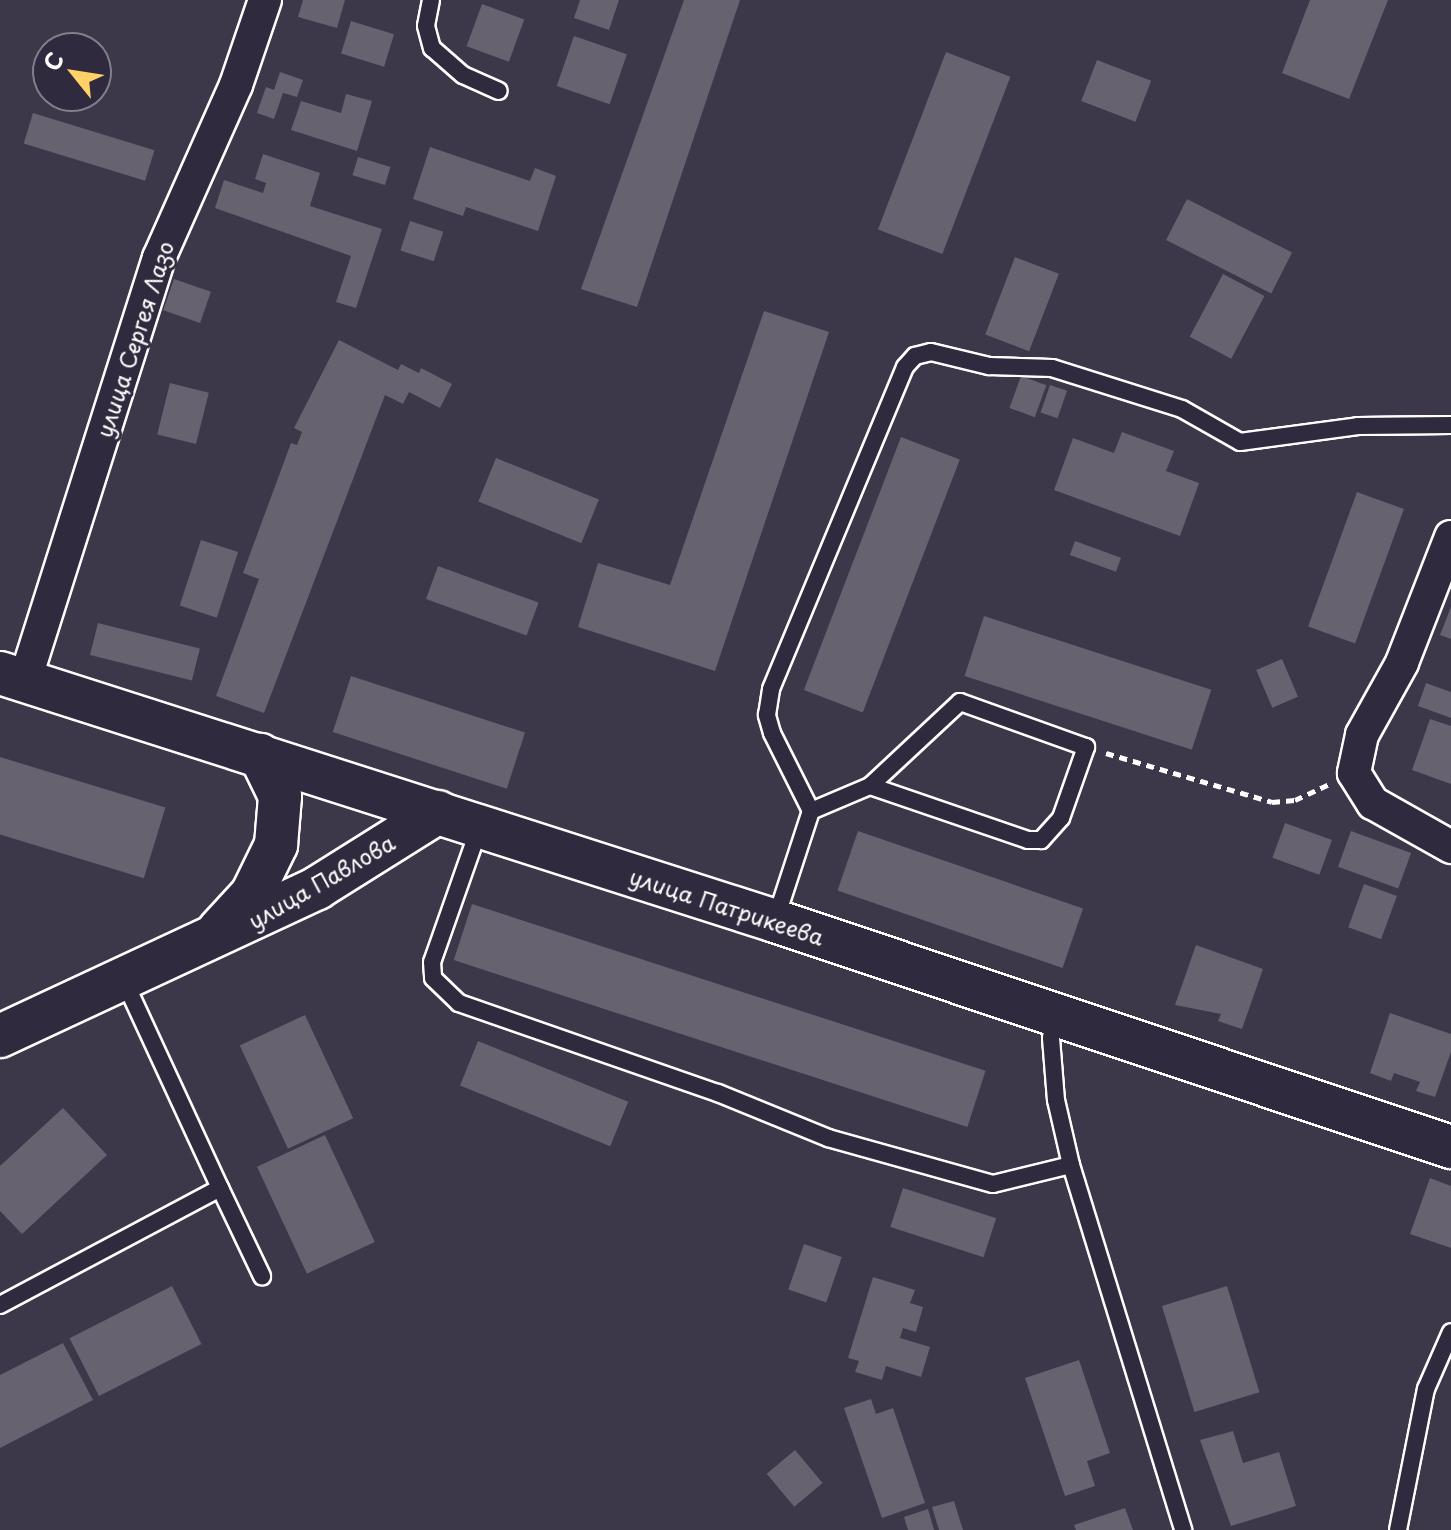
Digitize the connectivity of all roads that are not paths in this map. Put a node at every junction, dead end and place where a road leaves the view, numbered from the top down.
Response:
1 (265, 0) edge
2 (431, 0) edge
3 (499, 91) dead end
4 (1451, 425) edge
5 (1451, 537) edge
6 (16, 678) edge
7 (260, 755) junction
8 (870, 786) junction
9 (811, 811) junction
10 (438, 812) junction
11 (480, 826) junction
12 (1451, 847) edge
13 (775, 921) junction
14 (202, 946) junction
15 (124, 980) junction
16 (1055, 1017) junction
17 (0, 1036) edge
18 (1451, 1147) edge
19 (1071, 1165) junction
20 (220, 1188) junction
21 (262, 1276) dead end
22 (0, 1305) edge
23 (1451, 1332) edge
24 (1183, 1530) edge
25 (1398, 1530) edge

1 - 6 street, улица Сергея Лазо
2 - 3 lane
4 - 9 lane
5 - 12 street
6 - 7 street, улица Патрикеева
7 - 10 street, улица Патрикеева
7 - 14 street, улица Павлова
8 - 8 lane
8 - 9 lane
9 - 13 lane
10 - 11 street, улица Патрикеева
10 - 14 street, улица Павлова
11 - 13 street, улица Патрикеева
11 - 19 lane
13 - 16 street, улица Патрикеева
14 - 15 street, улица Павлова
15 - 17 street, улица Павлова
15 - 20 lane
16 - 18 street, улица Патрикеева
16 - 19 lane
19 - 24 lane
20 - 21 lane
20 - 22 lane
23 - 25 lane

